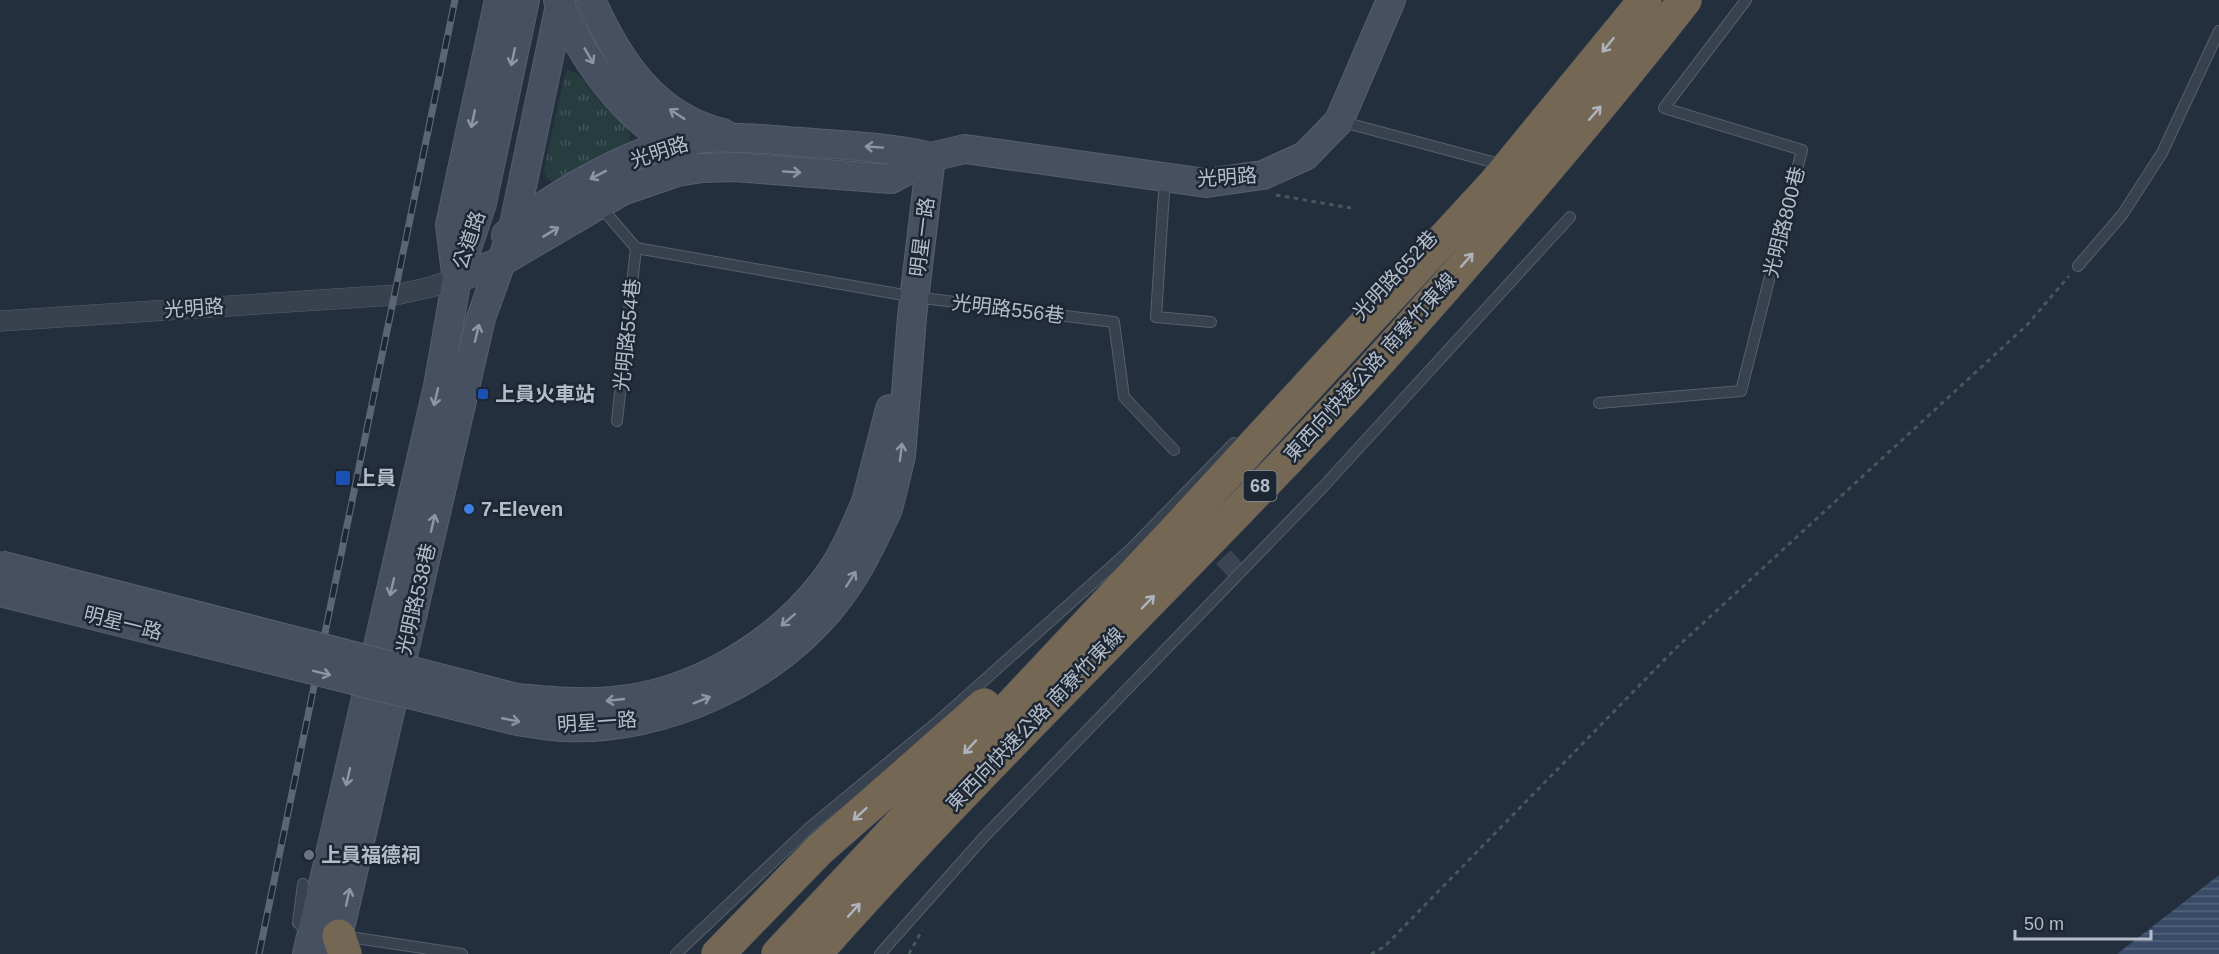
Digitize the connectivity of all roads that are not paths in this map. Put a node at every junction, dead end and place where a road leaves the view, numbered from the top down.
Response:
1 (499, 0) edge
2 (525, 0) edge
3 (591, 0) edge
4 (1391, 0) edge
5 (1645, 0) edge
6 (1685, 0) edge
7 (1746, 0) edge
8 (561, 1) edge
9 (2219, 31) edge
10 (1339, 121) junction
11 (752, 138) junction
12 (671, 143) junction
13 (931, 158) junction
14 (734, 167) junction
15 (1165, 177) junction
16 (598, 203) junction
17 (1570, 216) dead end
18 (507, 246) junction
19 (636, 248) junction
20 (2078, 266) road end
21 (457, 278) junction
22 (913, 307) junction
23 (1358, 314) dead end
24 (0, 321) edge
25 (1211, 322) dead end
26 (1599, 403) dead end
27 (617, 422) dead end
28 (1238, 438) dead end
29 (1174, 450) dead end
30 (877, 505) junction
31 (0, 565) edge
32 (0, 592) edge
33 (101, 605) dead end
34 (1096, 612) junction
35 (292, 655) dead end
36 (303, 884) dead end
37 (327, 942) edge
38 (733, 943) edge
39 (462, 954) edge
40 (676, 954) edge
41 (718, 954) edge
42 (778, 954) edge
43 (815, 954) edge
44 (880, 954) edge

1 -> 21 street, 公道路
2 -> 21 street, 公道路
11 -> 3 street
4 - 10 street, 光明路
5 -> 34 highway, 東西向快速公路 南寮竹東線 / 68
43 -> 6 highway, 東西向快速公路 南寮竹東線 / 68
7 - 26 lane, 光明路800巷
8 -> 12 street, 公道路
8 - 18 street, 公道路
9 - 20 lane
10 - 15 street, 光明路
10 - 23 lane, 光明路652巷
11 - 12 street, 光明路
13 -> 11 street, 光明路
12 - 14 street, 公道路
12 -> 18 street, 光明路
14 -> 13 street, 光明路
13 - 15 street, 光明路
13 - 22 street, 明星一路
14 - 16 street, 光明路
15 - 25 lane
18 -> 16 street, 光明路
16 - 19 lane
17 - 44 lane
18 - 21 street, 光明路
37 -> 18 street, 光明路538巷
19 - 22 lane, 光明路556巷
19 - 27 lane, 光明路554巷
21 - 24 street, 光明路
21 -> 37 street, 光明路538巷
22 - 29 lane, 光明路556巷
22 - 30 street, 明星一路
28 - 40 lane
30 -> 31 street, 明星一路, bridge
32 -> 30 street, 明星一路, bridge
33 - 35 lane
34 -> 38 highway
34 -> 42 highway, 東西向快速公路 南寮竹東線 / 68
36 - 37 lane
37 - 39 lane
38 - 41 highway

